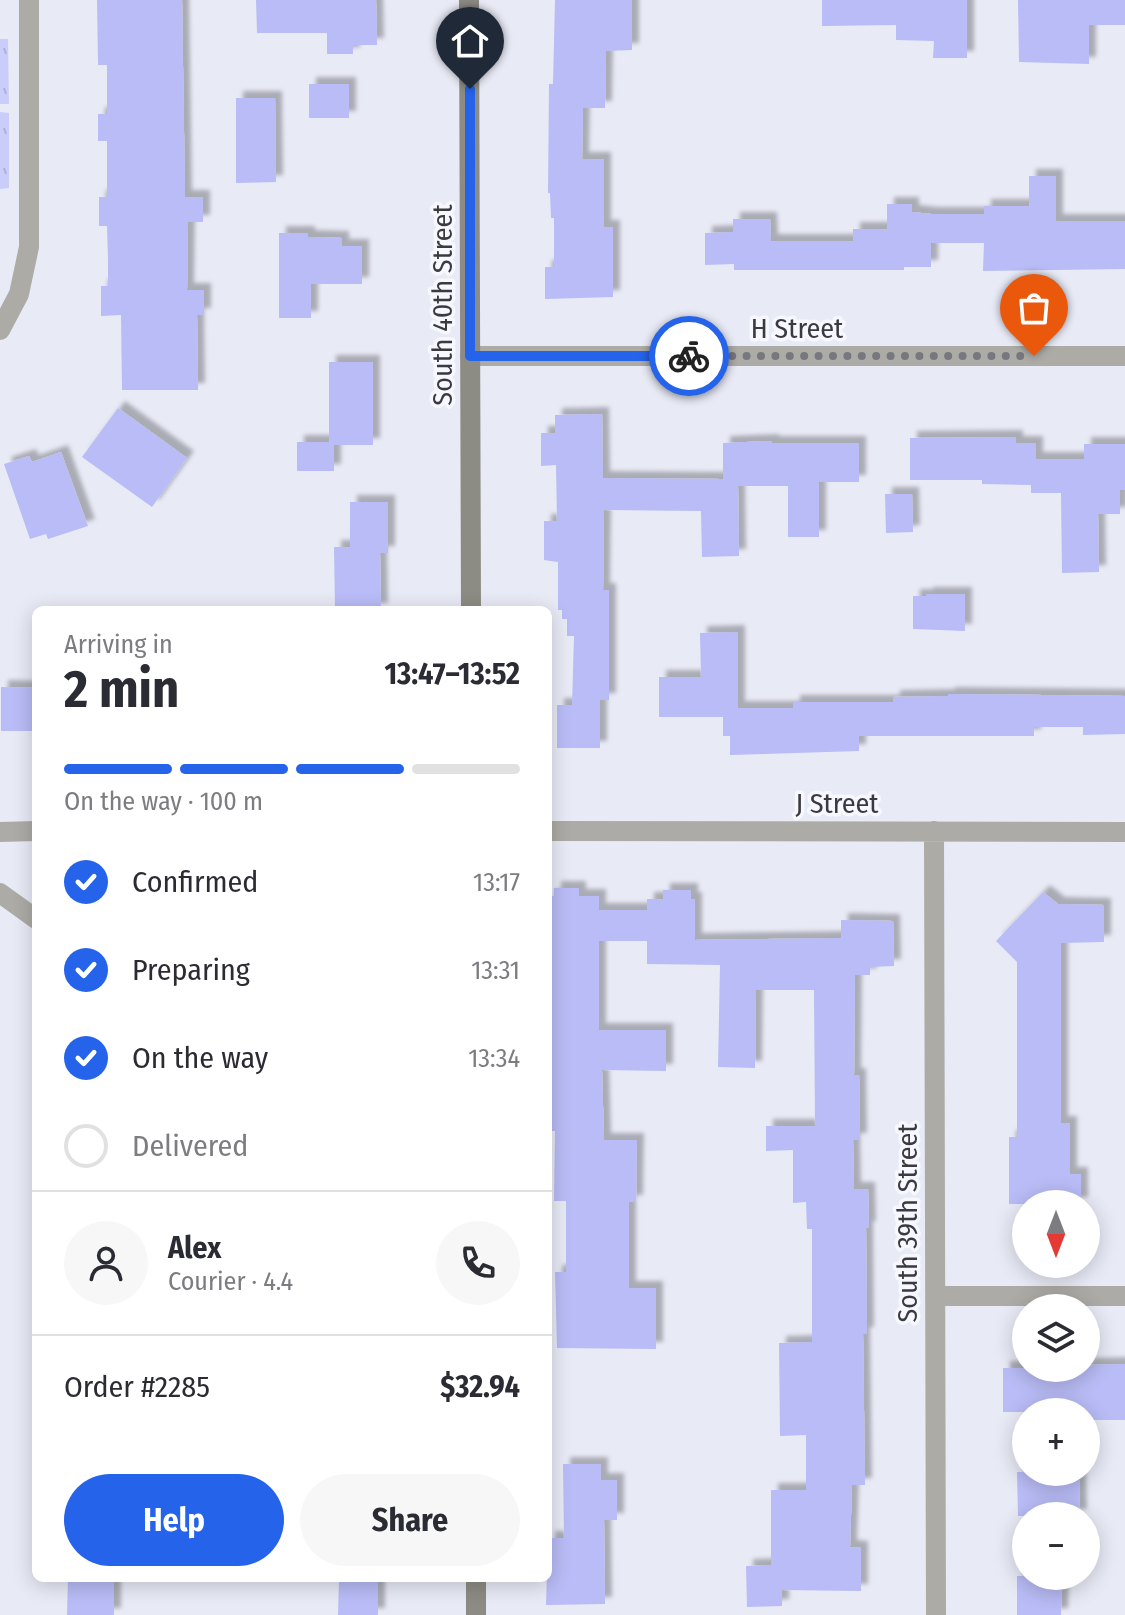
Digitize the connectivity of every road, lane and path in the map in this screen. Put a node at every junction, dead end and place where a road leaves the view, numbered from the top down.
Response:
1 (29, 0) edge
2 (469, 0) edge
3 (0, 330) edge
4 (470, 356) junction
5 (1125, 356) edge
6 (471, 606) edge
7 (32, 831) edge
8 (552, 831) edge
9 (934, 831) junction
10 (0, 832) edge
11 (1125, 832) edge
12 (0, 893) edge
13 (32, 916) edge
14 (936, 1296) junction
15 (1125, 1296) edge
16 (476, 1582) edge
17 (476, 1615) edge
18 (936, 1615) edge

1 - 3 street
2 - 4 main road, South 40th Street
4 - 5 street, H Street
4 - 6 main road, South 40th Street
7 - 10 street
8 - 9 street, J Street
9 - 11 street, J Street
9 - 14 street, South 39th Street
12 - 13 street
14 - 15 street
14 - 18 street, South 39th Street
16 - 17 main road

